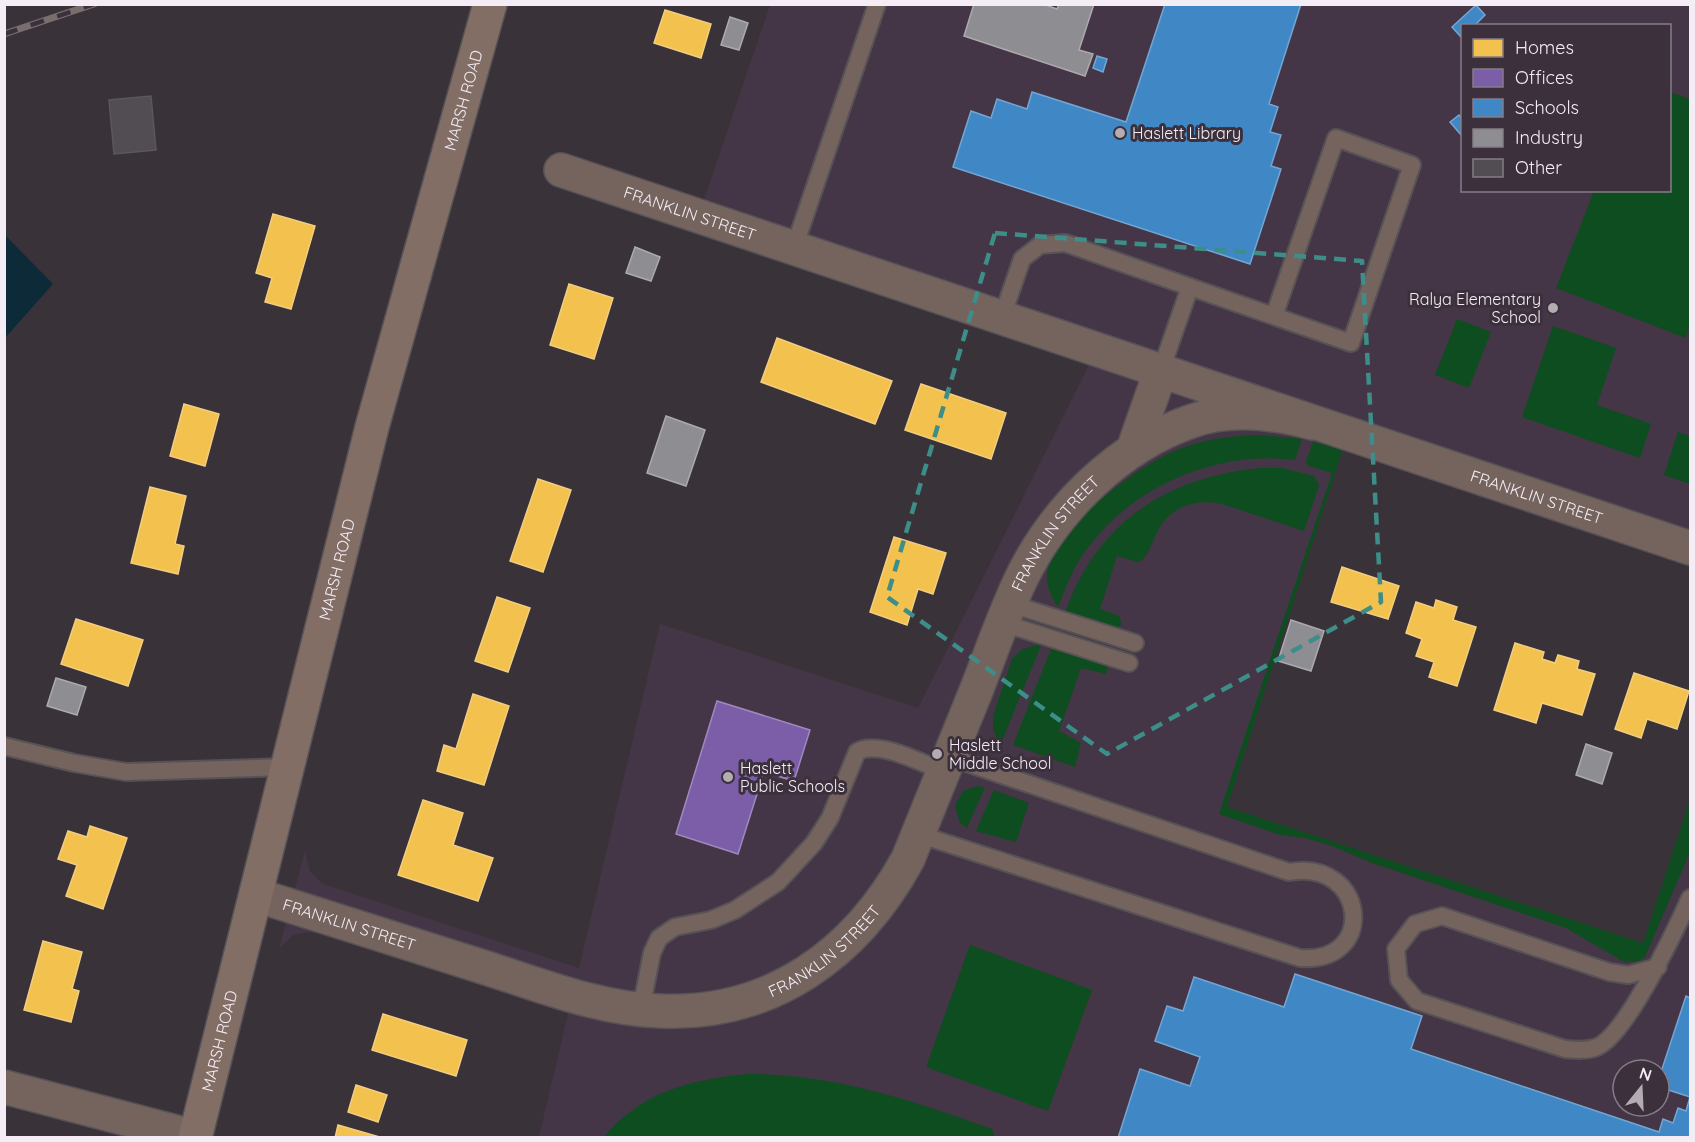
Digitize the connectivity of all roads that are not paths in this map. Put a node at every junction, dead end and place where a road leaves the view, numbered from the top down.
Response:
1 (490, 4) edge
2 (877, 4) edge
3 (561, 170) dead end
4 (794, 248) junction
5 (1190, 287) junction
6 (1274, 316) junction
7 (1002, 317) junction
8 (1161, 370) junction
9 (1313, 423) junction
10 (1133, 450) junction
11 (1690, 548) edge
12 (1007, 613) junction
13 (1135, 644) dead end
14 (1129, 663) dead end
15 (4, 746) edge
16 (946, 764) junction
17 (288, 767) junction
18 (918, 834) junction
19 (256, 895) junction
20 (1690, 898) edge
21 (1658, 967) junction
22 (641, 1009) junction
23 (4, 1087) edge
24 (195, 1137) edge

1 - 17 main road, MARSH ROAD
2 - 4 lane
3 - 4 street, FRANKLIN STREET
4 - 7 street, FRANKLIN STREET
5 - 6 lane
5 - 7 lane
5 - 8 lane
6 - 6 lane
7 - 8 street, FRANKLIN STREET
8 - 9 street, FRANKLIN STREET
8 - 10 street
9 - 10 street, FRANKLIN STREET
9 - 11 street, FRANKLIN STREET
10 - 12 street, FRANKLIN STREET
12 - 13 lane
12 - 14 lane
12 - 16 street, FRANKLIN STREET
15 - 17 lane
16 - 18 street, FRANKLIN STREET
16 - 18 lane
16 - 22 lane
17 - 19 main road, MARSH ROAD
18 - 22 street, FRANKLIN STREET
19 - 22 street, FRANKLIN STREET
19 - 24 main road, MARSH ROAD
20 - 21 lane
21 - 21 lane
23 - 24 street

